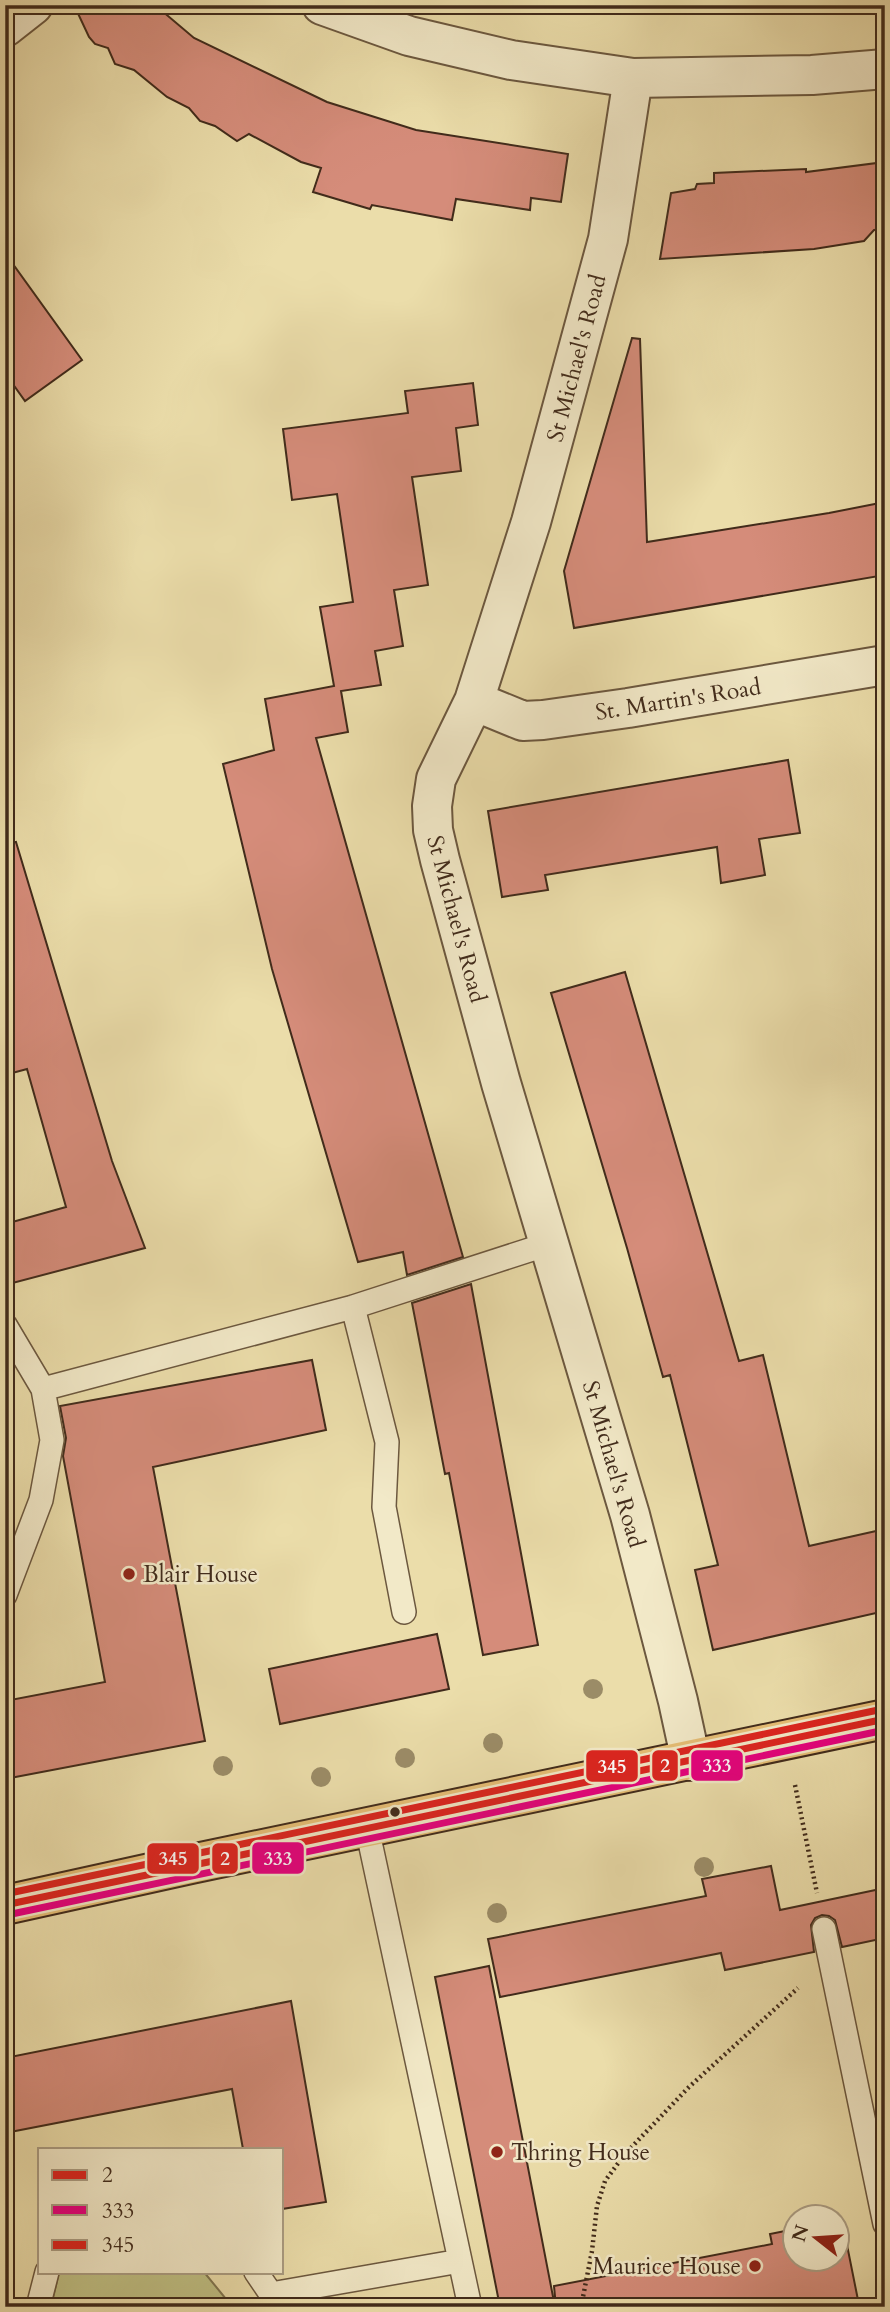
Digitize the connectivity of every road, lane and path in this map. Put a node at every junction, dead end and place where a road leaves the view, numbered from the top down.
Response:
1 (33, 5) edge
2 (322, 5) edge
3 (5, 27) edge
4 (885, 69) edge
5 (633, 78) junction
6 (885, 665) edge
7 (474, 701) junction
8 (548, 1244) junction
9 (353, 1307) junction
10 (5, 1325) edge
11 (43, 1389) junction
12 (5, 1595) edge
13 (404, 1612) dead end
14 (885, 1719) edge
15 (691, 1761) junction
16 (796, 1793) dead end
17 (367, 1828) junction
18 (5, 1906) edge
19 (824, 1928) joint
20 (830, 1959) junction
21 (885, 2224) edge
22 (460, 2261) junction
23 (46, 2274) edge
24 (257, 2274) edge
25 (271, 2300) edge
26 (38, 2307) edge
27 (470, 2307) edge
28 (580, 2307) edge

1 - 3 street
2 - 5 street
4 - 5 street
5 - 7 street, St Michael's Road
6 - 7 street, St. Martin's Road
7 - 8 street, St Michael's Road
8 - 9 lane
8 - 15 street, St Michael's Road
9 - 11 lane
9 - 13 lane
10 - 11 lane
11 - 12 lane
14 - 15 highway
15 - 17 highway
16 - 19 path
17 - 18 highway
17 - 22 lane
19 - 20 lane
20 - 21 lane
20 - 28 path
22 - 25 lane
22 - 27 lane
23 - 26 lane
24 - 25 lane

